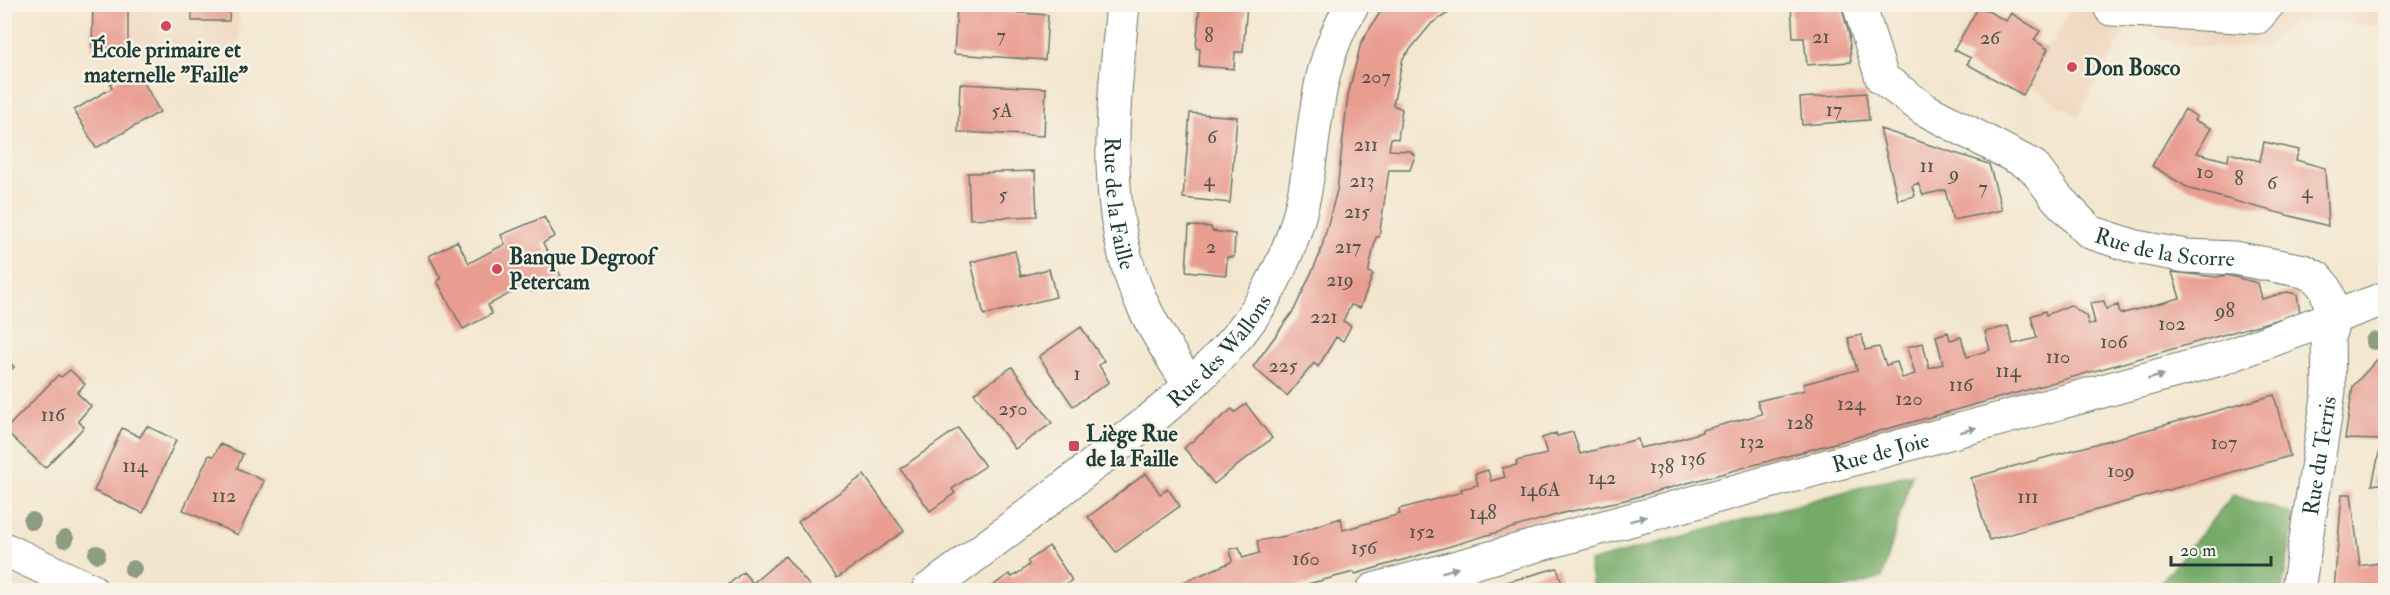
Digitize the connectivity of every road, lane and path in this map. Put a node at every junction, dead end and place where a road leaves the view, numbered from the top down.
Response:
1 (1123, 4) edge
2 (1353, 4) edge
3 (1859, 4) edge
4 (2268, 4) edge
5 (2111, 9) dead end
6 (2385, 298) edge
7 (2334, 318) junction
8 (1189, 384) junction
9 (4, 549) edge
10 (91, 591) edge
11 (927, 591) edge
12 (1373, 591) edge
13 (2298, 591) edge

1 - 8 street, Rue de la Faille
2 - 8 street, Rue des Wallons
3 - 7 street, Rue de la Scorre
4 - 5 street
6 - 7 street, Rue de Joie
12 -> 7 street, Rue de Joie
7 - 13 street, Rue du Terris
8 - 11 street, Rue des Wallons
9 - 10 street

